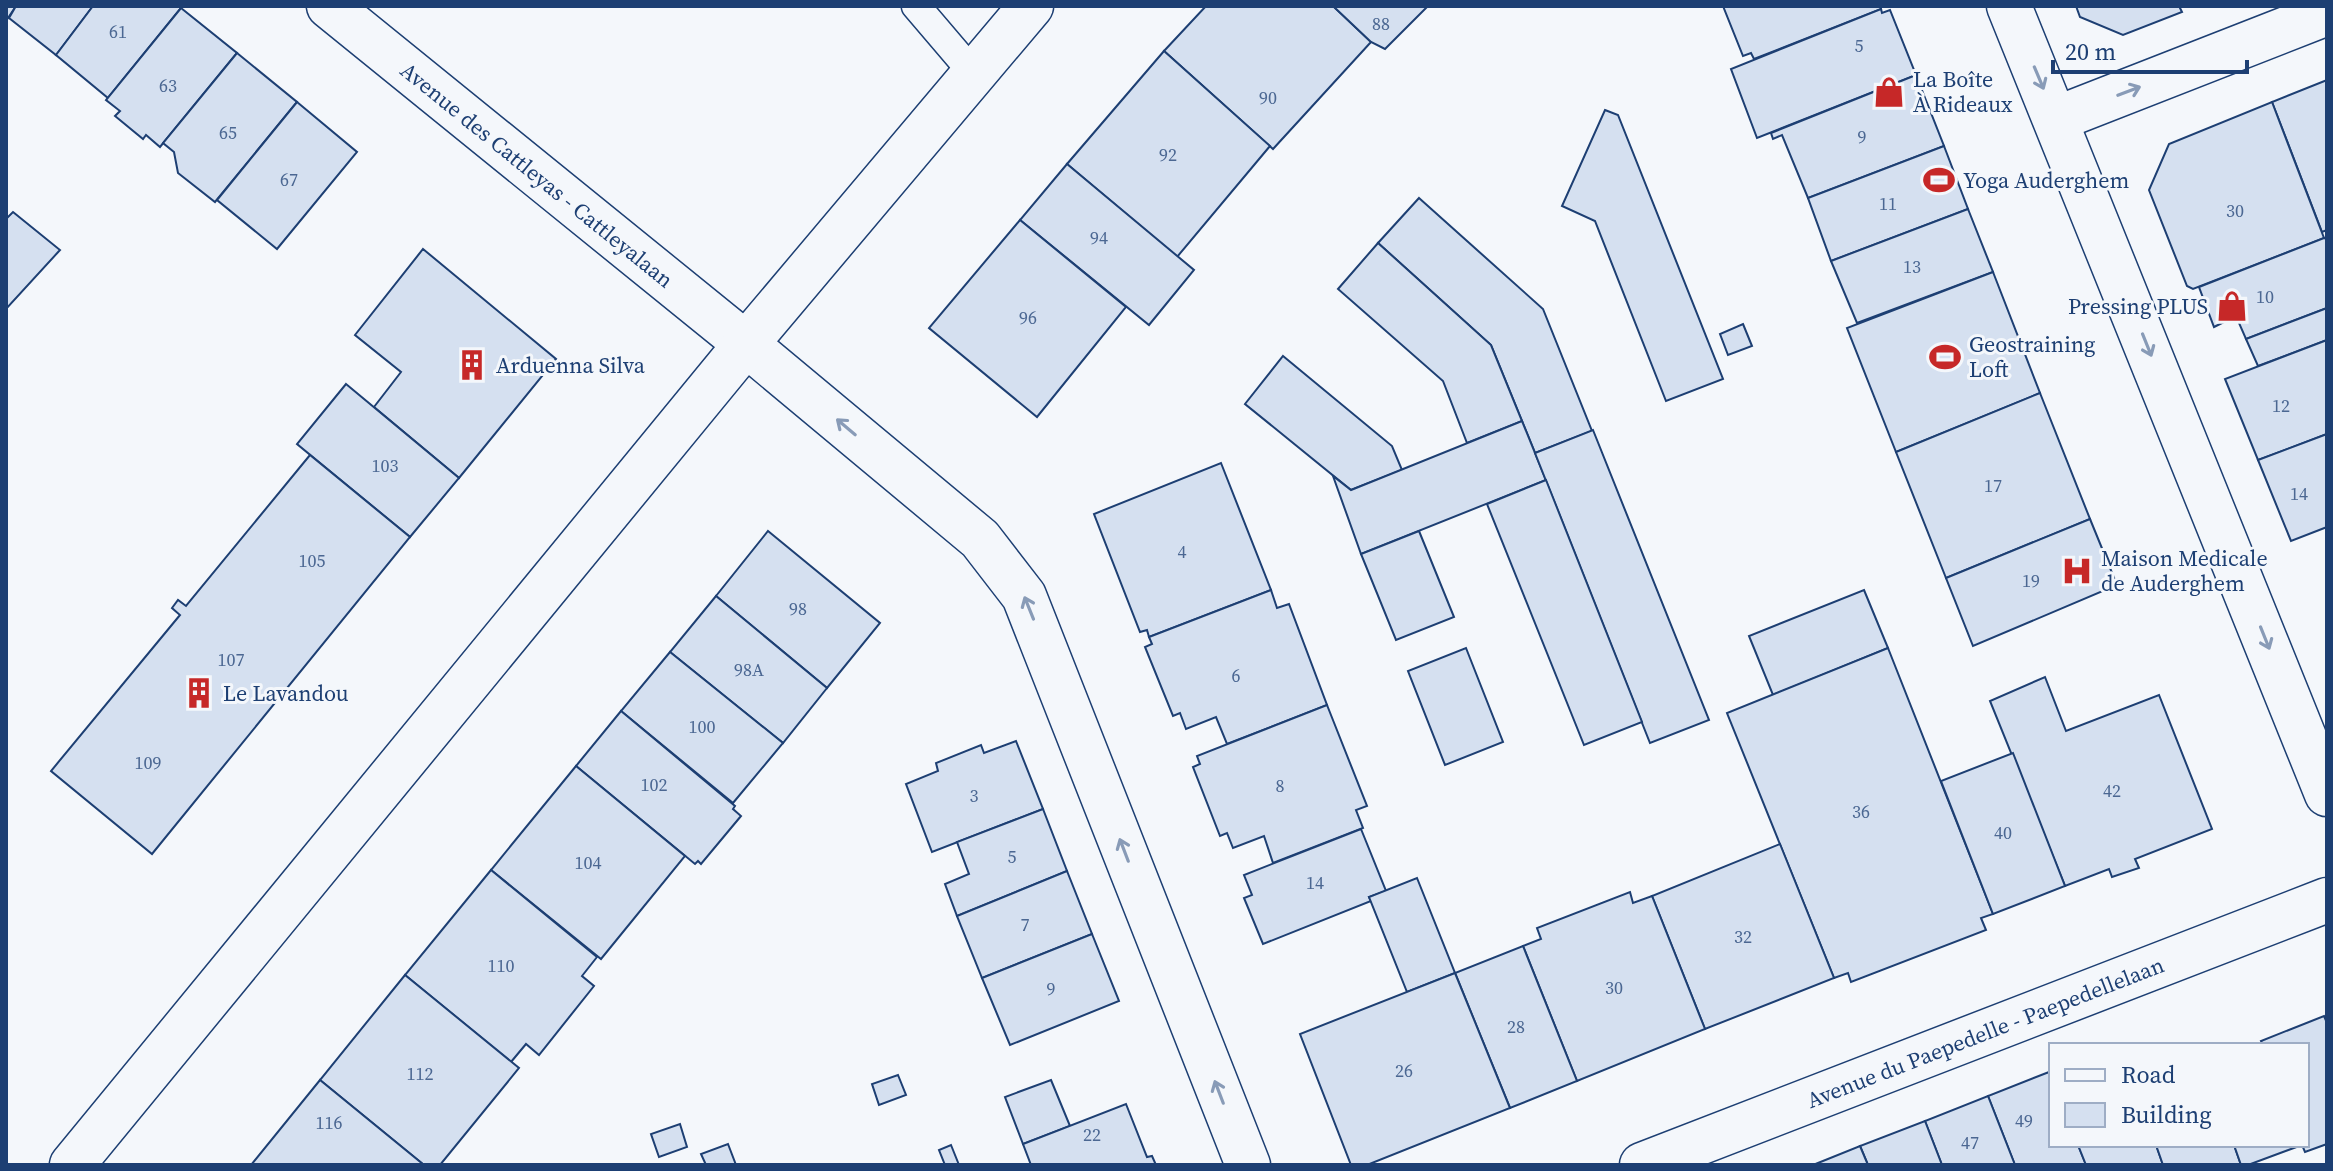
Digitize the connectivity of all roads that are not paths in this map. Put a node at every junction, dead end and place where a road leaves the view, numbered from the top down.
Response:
1 (329, 6) edge
2 (916, 6) edge
3 (1031, 6) edge
4 (2009, 6) edge
5 (2327, 13) edge
6 (974, 74) junction
7 (2056, 119) junction
8 (746, 344) junction
9 (2327, 794) edge
10 (2327, 900) edge
11 (72, 1165) edge
12 (1248, 1165) edge
13 (1642, 1165) edge

1 - 8 street, Avenue des Cattleyas - Cattleyalaan
2 - 6 lane
3 - 6 street
4 -> 7 street
7 -> 5 street
6 - 8 street
7 -> 9 street
8 - 11 street
12 -> 8 street, Avenue des Cattleyas - Cattleyalaan
10 - 13 street, Avenue du Paepedelle - Paepedellelaan

